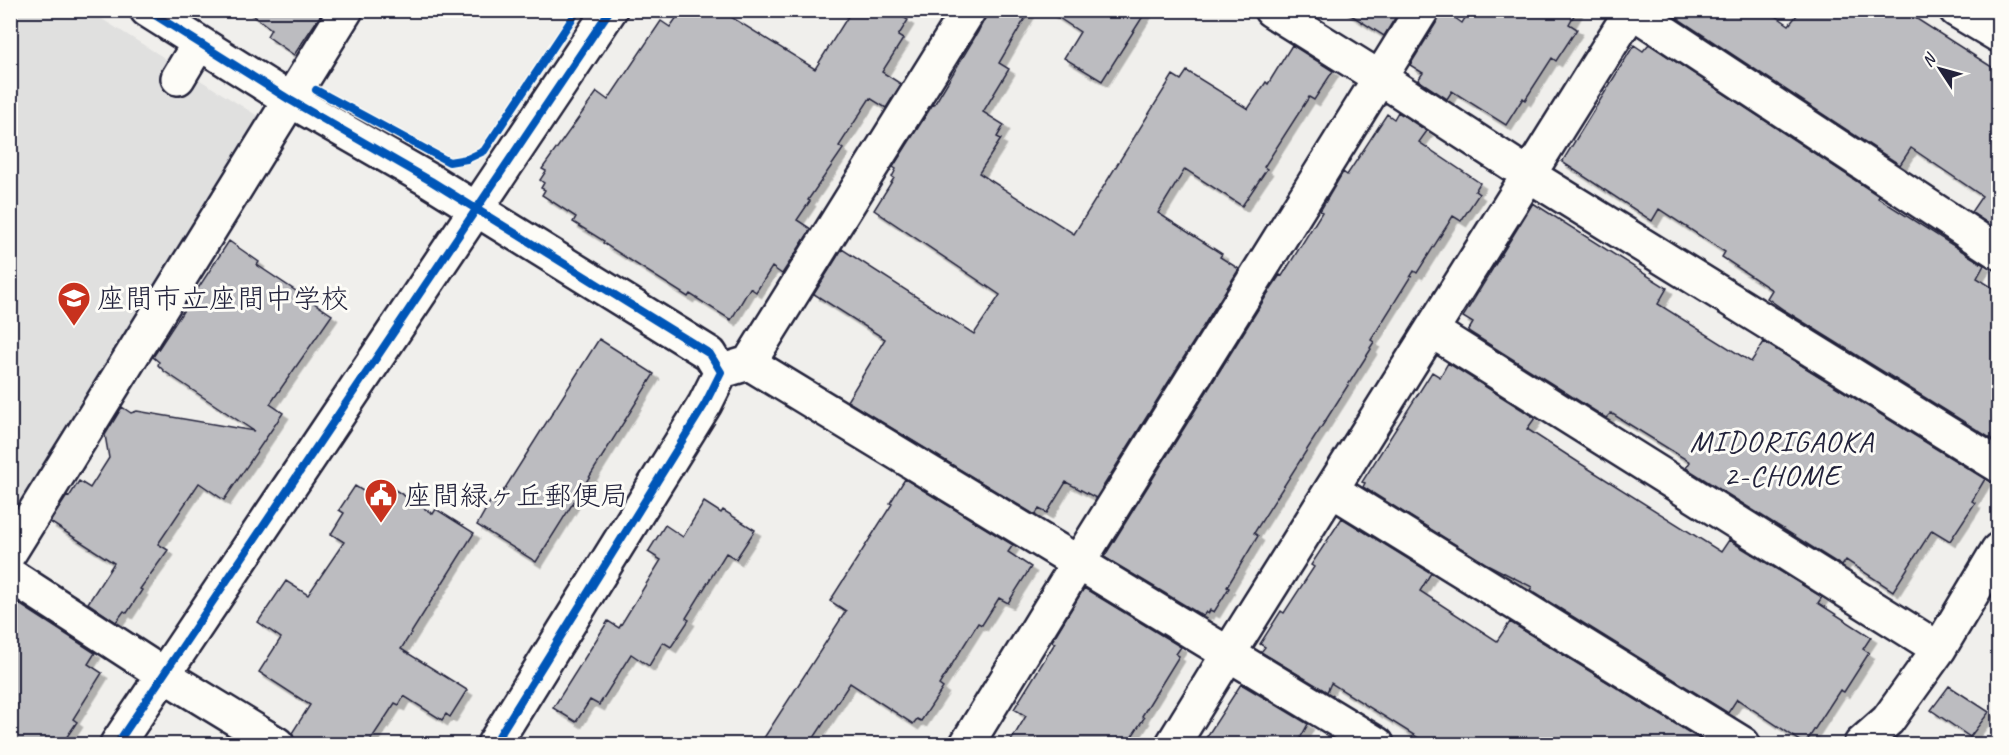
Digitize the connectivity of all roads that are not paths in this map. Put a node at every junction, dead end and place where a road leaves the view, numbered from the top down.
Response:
1 (346, 10) edge
2 (610, 10) edge
3 (969, 10) edge
4 (1270, 10) edge
5 (1422, 10) edge
6 (1956, 10) edge
7 (1632, 11) edge
8 (154, 12) edge
9 (1998, 35) edge
10 (199, 43) junction
11 (178, 78) dead end
12 (1380, 78) junction
13 (290, 100) junction
14 (1529, 175) junction
15 (476, 210) junction
16 (1998, 252) edge
17 (1431, 331) junction
18 (735, 367) junction
19 (1998, 465) edge
20 (1332, 490) junction
21 (1998, 550) edge
22 (10, 552) edge
23 (1078, 563) junction
24 (10, 575) edge
25 (1939, 649) junction
26 (1229, 653) junction
27 (164, 675) junction
28 (117, 744) edge
29 (277, 744) edge
30 (494, 744) edge
31 (967, 744) edge
32 (1173, 744) edge
33 (1377, 744) edge
34 (1743, 744) edge
35 (1861, 744) edge

1 - 13 street
2 - 15 street
3 - 18 street
4 - 12 street
5 - 12 street
6 - 9 street
7 - 14 street
7 - 16 street
8 - 10 street
10 - 11 street
10 - 13 street
12 - 14 street
12 - 23 street
13 - 15 street
13 - 22 street
14 - 17 street
14 - 19 street
15 - 18 street
15 - 27 street
17 - 20 street
17 - 25 street
18 - 23 street
18 - 30 street
20 - 26 street
20 - 34 street
21 - 25 street
23 - 26 street
23 - 31 street
24 - 27 street
25 - 35 street
26 - 32 street
26 - 33 street
27 - 28 street
27 - 29 street

